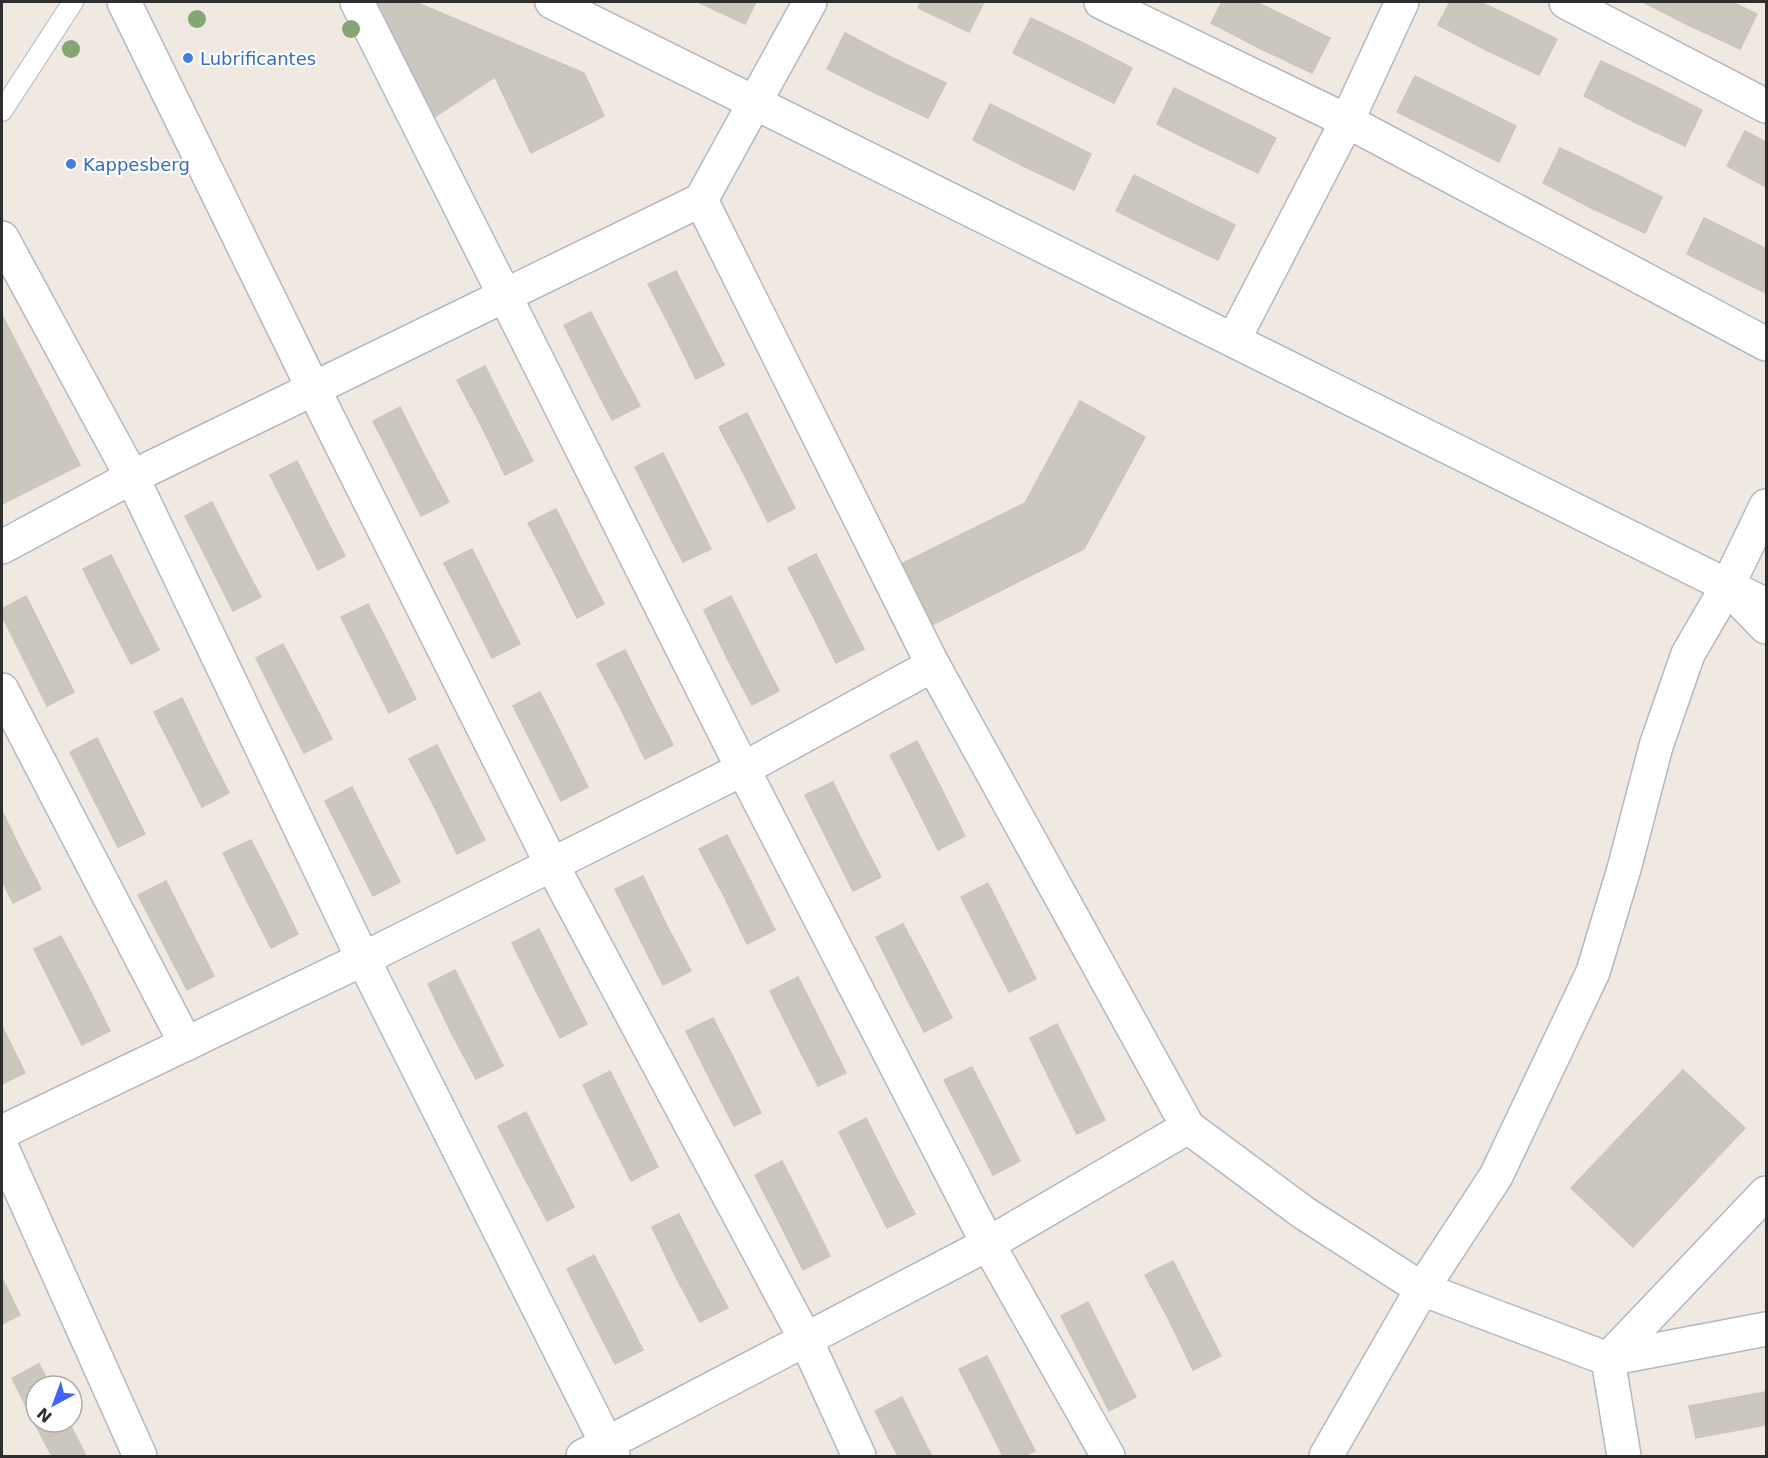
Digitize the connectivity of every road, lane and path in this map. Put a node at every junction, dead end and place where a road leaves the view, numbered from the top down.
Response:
1 (73, 2) edge
2 (124, 2) edge
3 (357, 2) edge
4 (552, 2) edge
5 (810, 2) edge
6 (1101, 2) edge
7 (1402, 2) edge
8 (1566, 2) edge
9 (755, 102) junction
10 (1767, 106) edge
11 (2, 111) edge
12 (1347, 121) junction
13 (700, 200) junction
14 (2, 238) edge
15 (504, 296) junction
16 (1234, 339) junction
17 (1767, 344) edge
18 (314, 388) junction
19 (132, 477) junction
20 (1767, 506) edge
21 (2, 547) edge
22 (1727, 587) junction
23 (1767, 605) edge
24 (1767, 627) edge
25 (933, 665) junction
26 (2, 690) edge
27 (743, 769) junction
28 (552, 865) junction
29 (363, 959) junction
30 (186, 1044) junction
31 (1188, 1127) junction
32 (2, 1132) edge
33 (2, 1148) edge
34 (1767, 1193) edge
35 (988, 1244) junction
36 (1422, 1289) junction
37 (1767, 1329) edge
38 (806, 1340) junction
39 (1608, 1359) junction
40 (601, 1452) edge
41 (140, 1456) edge
42 (859, 1456) edge
43 (1108, 1456) edge
44 (1326, 1456) edge
45 (1624, 1456) edge

1 - 11 lane
2 - 18 street
3 - 15 street
4 - 9 street
5 - 9 street
6 - 12 street
7 - 12 street
8 - 10 street
9 - 13 street
9 - 16 street
12 - 16 street
12 - 17 street
13 - 15 street
13 - 25 street
14 - 19 street
15 - 18 street
15 - 27 street
16 - 22 street
18 - 19 street
18 - 28 street
19 - 21 street
19 - 29 street
20 - 22 street
22 - 23 street
22 - 24 street
22 - 36 street
25 - 27 street
25 - 31 street
26 - 30 street
27 - 28 street
27 - 35 street
28 - 29 street
28 - 38 street
29 - 30 street
29 - 40 street
30 - 32 street
31 - 35 street
31 - 36 street
33 - 41 street
34 - 39 street
35 - 38 street
35 - 43 street
36 - 39 street
36 - 44 street
37 - 39 street
38 - 40 street
38 - 42 street
39 - 45 street

